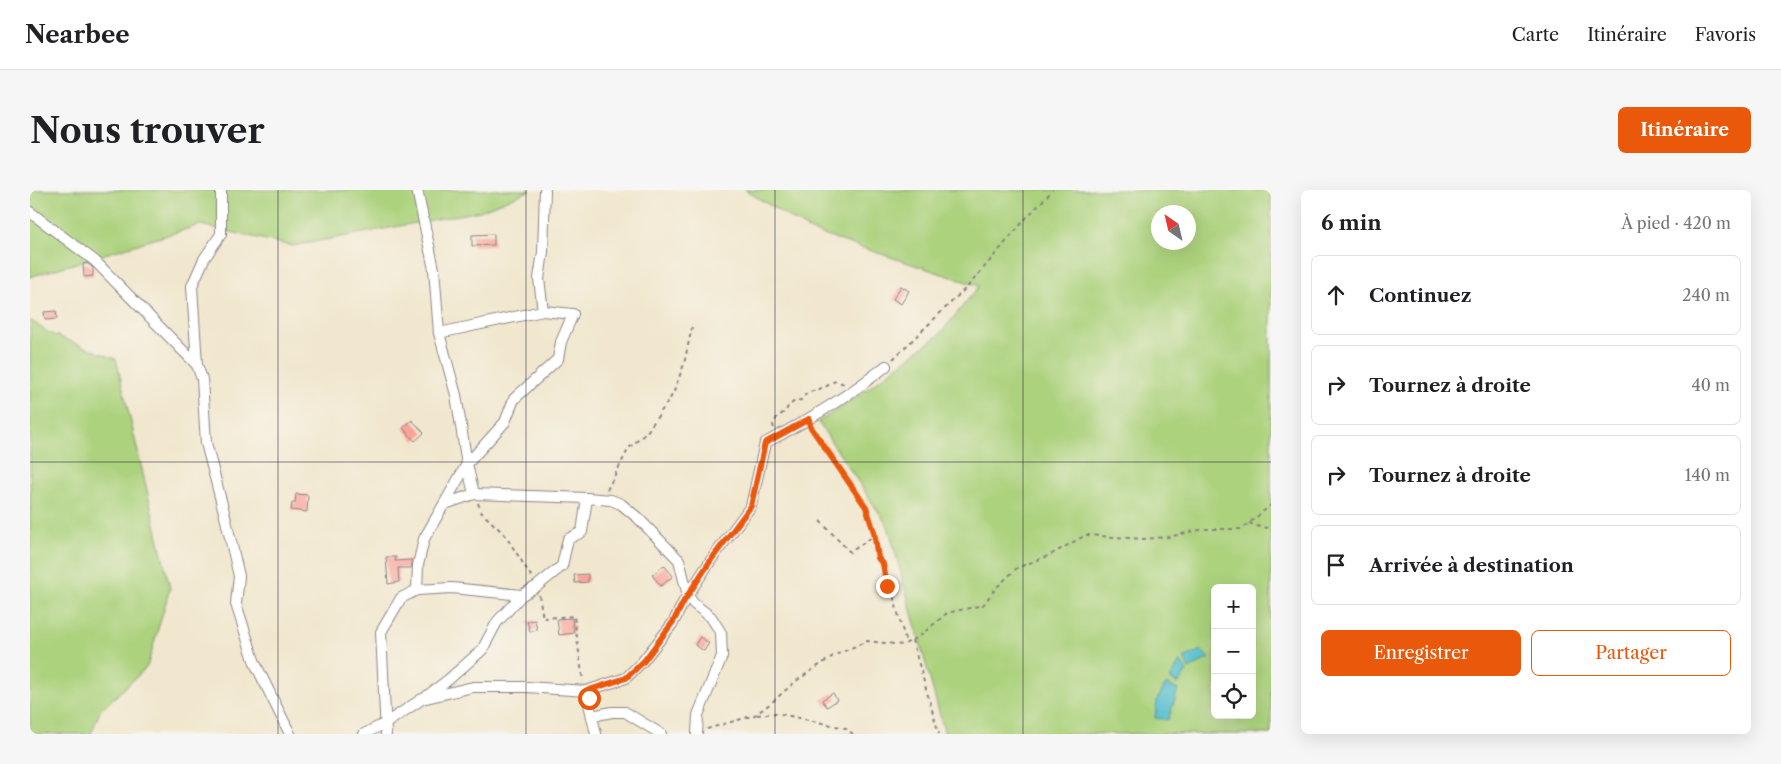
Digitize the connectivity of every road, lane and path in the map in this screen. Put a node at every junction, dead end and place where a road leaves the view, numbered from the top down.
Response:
1 (222, 190) edge
2 (417, 190) edge
3 (545, 190) edge
4 (1053, 190) edge
5 (30, 212) edge
6 (543, 312) junction
7 (692, 327) dead end
8 (439, 333) junction
9 (197, 365) junction
10 (886, 366) joint
11 (861, 385) junction
12 (809, 419) junction
13 (769, 440) junction
14 (467, 464) junction
15 (474, 494) junction
16 (587, 498) junction
17 (602, 499) junction
18 (445, 504) junction
19 (1271, 505) edge
20 (820, 521) dead end
21 (1249, 523) junction
22 (1271, 528) edge
23 (874, 536) junction
24 (417, 590) junction
25 (522, 595) junction
26 (688, 596) junction
27 (912, 640) junction
28 (906, 643) junction
29 (586, 691) junction
30 (422, 699) junction
31 (756, 715) junction
32 (592, 716) junction
33 (386, 729) edge
34 (698, 733) edge
35 (290, 734) edge
36 (364, 734) edge
37 (596, 734) edge
38 (660, 734) edge
39 (853, 734) edge
40 (939, 734) edge

1 - 9 street
2 - 8 street
3 - 6 street
4 - 10 path
5 - 9 street
6 - 8 street
6 - 14 street
7 - 17 path
8 - 14 street
9 - 35 street
10 - 11 street
11 - 12 street
11 - 13 path
12 - 13 street
12 - 23 path
13 - 26 street
14 - 15 street
14 - 18 street
15 - 16 street
15 - 18 street
16 - 17 street
16 - 25 street
17 - 26 street
18 - 24 street
19 - 21 path
20 - 23 path
21 - 22 path
21 - 27 path
23 - 28 path
24 - 25 street
24 - 33 street
25 - 30 street
26 - 29 street
26 - 34 street
27 - 28 path
27 - 40 path
28 - 31 path
29 - 30 street
29 - 32 street
30 - 33 street
31 - 34 path
31 - 39 path
32 - 37 street
32 - 38 street
33 - 36 street

